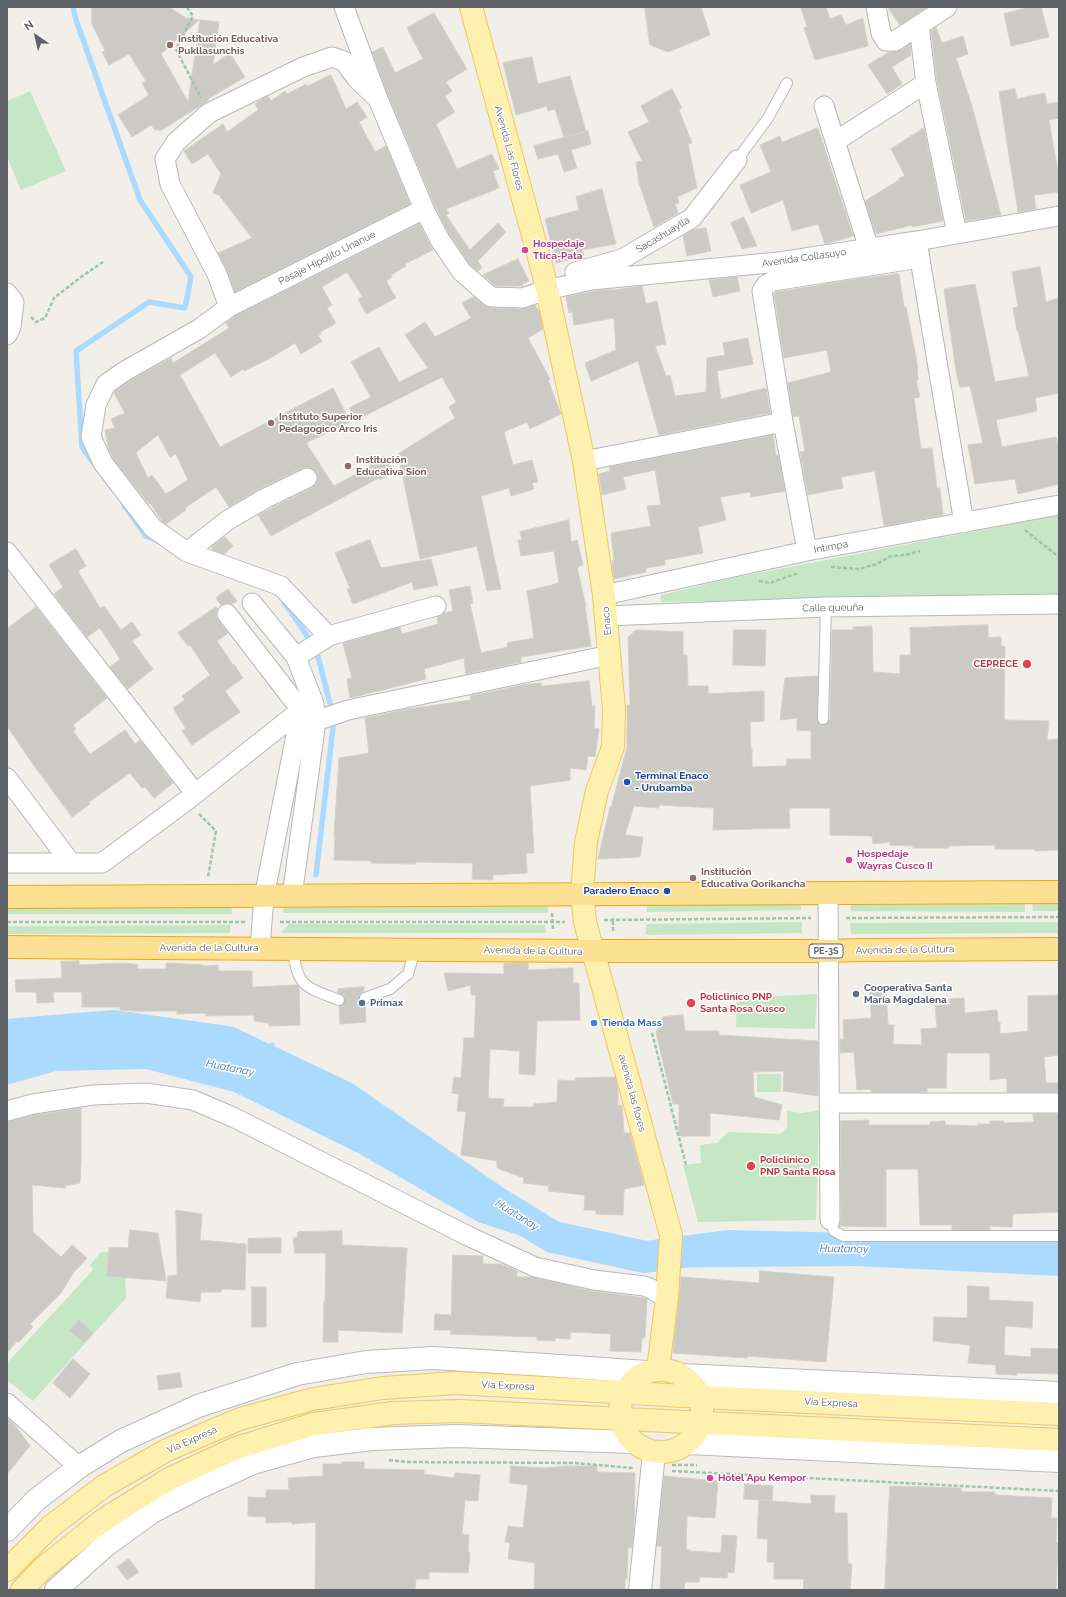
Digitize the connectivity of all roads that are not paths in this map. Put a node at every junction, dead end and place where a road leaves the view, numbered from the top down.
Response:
1 (344, 7) edge
2 (471, 7) edge
3 (876, 7) edge
4 (948, 7) edge
5 (919, 26) junction
6 (787, 83) dead end
7 (926, 83) junction
8 (378, 99) junction
9 (824, 106) dead end
10 (836, 141) junction
11 (737, 160) joint
12 (424, 209) junction
13 (1059, 216) edge
14 (957, 234) junction
15 (869, 249) junction
16 (919, 250) junction
17 (546, 283) junction
18 (10, 298) edge
19 (229, 307) junction
20 (7, 335) edge
21 (783, 422) junction
22 (584, 461) junction
23 (307, 478) dead end
24 (1059, 505) edge
25 (964, 523) junction
26 (807, 551) junction
27 (7, 552) edge
28 (187, 552) junction
29 (252, 603) dead end
30 (1059, 604) edge
31 (606, 605) junction
32 (436, 606) dead end
33 (826, 607) junction
34 (227, 614) dead end
35 (327, 637) junction
36 (610, 655) junction
37 (297, 656) junction
38 (300, 710) junction
39 (823, 719) dead end
40 (318, 720) junction
41 (7, 778) edge
42 (190, 797) junction
43 (7, 863) edge
44 (71, 863) junction
45 (1059, 892) edge
46 (828, 893) junction
47 (582, 894) junction
48 (264, 896) junction
49 (292, 896) junction
50 (7, 898) edge
51 (7, 947) edge
52 (260, 948) junction
53 (293, 948) junction
54 (1059, 949) edge
55 (415, 950) junction
56 (603, 951) junction
57 (828, 951) junction
58 (365, 998) dead end
59 (339, 1000) dead end
60 (829, 1103) junction
61 (1059, 1103) edge
62 (7, 1111) edge
63 (830, 1220) joint
64 (1059, 1236) edge
65 (667, 1296) junction
66 (652, 1371) junction
67 (681, 1375) junction
68 (623, 1393) junction
69 (1059, 1393) edge
70 (701, 1398) junction
71 (7, 1403) edge
72 (1059, 1414) edge
73 (619, 1420) junction
74 (701, 1424) junction
75 (1059, 1440) edge
76 (632, 1442) junction
77 (688, 1443) junction
78 (653, 1461) junction
79 (1059, 1461) edge
80 (79, 1467) junction
81 (7, 1530) edge
82 (7, 1570) edge
83 (22, 1590) edge
84 (56, 1590) edge
85 (640, 1590) edge

1 - 8 street
2 - 17 main road, Avenida Las Flores
3 - 5 street
4 - 5 street
5 - 7 street
6 - 11 lane, Sacashuaylla
7 - 10 street
7 - 14 street
8 - 12 street
8 - 19 street
9 - 10 street
10 - 15 street
11 - 17 street, Sacashuaylla
12 - 17 street
12 - 19 street, Pasaje Hipolito Unanue
13 - 14 street, Avenida Collasuyo
14 - 16 street, Avenida Collasuyo
15 - 16 street, Avenida Collasuyo
15 - 17 street, Avenida Collasuyo
16 - 21 street
16 - 25 street
17 - 22 main road, Enaco
18 - 20 street
19 - 28 street, Pasaje Hipolito Unanue
21 - 22 street
21 - 26 street
22 - 31 main road, Enaco
23 - 28 street
24 - 25 street, Intimpa
25 - 26 street, Intimpa
26 - 31 street, Intimpa
27 - 42 street
28 - 35 street, Pasaje Hipolito Unanue
29 - 37 street
30 - 33 street, Calle queuña
31 - 33 street, Calle queuña
31 - 36 main road, Enaco
32 - 35 street
33 - 39 lane
34 - 38 street
35 - 37 street
36 - 40 street
36 - 47 main road, Enaco
37 - 40 street
38 - 42 street
38 - 48 street
40 - 49 street
41 - 44 street
42 - 44 street
43 - 44 street
45 - 46 highway
46 - 47 highway
46 - 57 street
47 - 49 highway
47 - 56 main road, Enaco
48 - 49 highway
48 - 50 highway
48 - 52 street
51 - 52 highway, Avenida de la Cultura
52 - 53 highway, Avenida de la Cultura
53 - 55 highway, Avenida de la Cultura
53 - 59 lane
54 - 57 highway, Avenida de la Cultura / PE-3S
55 - 56 highway, Avenida de la Cultura
55 - 58 lane
56 - 57 highway, Avenida de la Cultura / PE-3S
56 - 65 main road, avenida las flores
57 - 60 street
60 - 61 street
60 - 63 street
62 - 65 street
63 - 64 lane
65 - 66 main road, avenida las flores
66 - 67 main road, Vía Expresa
66 - 68 main road
66 - 80 main road, Vía Expresa
67 - 69 main road, Vía Expresa
67 - 70 main road
68 - 70 main road, Vía Expresa
68 - 73 main road
68 - 82 main road, Vía Expresa
70 - 72 main road, Vía Expresa
70 - 74 main road
71 - 80 street
73 - 74 main road
73 - 76 main road
73 - 83 main road
74 - 75 main road
74 - 77 main road
76 - 78 main road
76 - 84 main road
77 - 78 main road
77 - 79 main road
78 - 85 main road
80 - 81 main road, Vía Expresa

